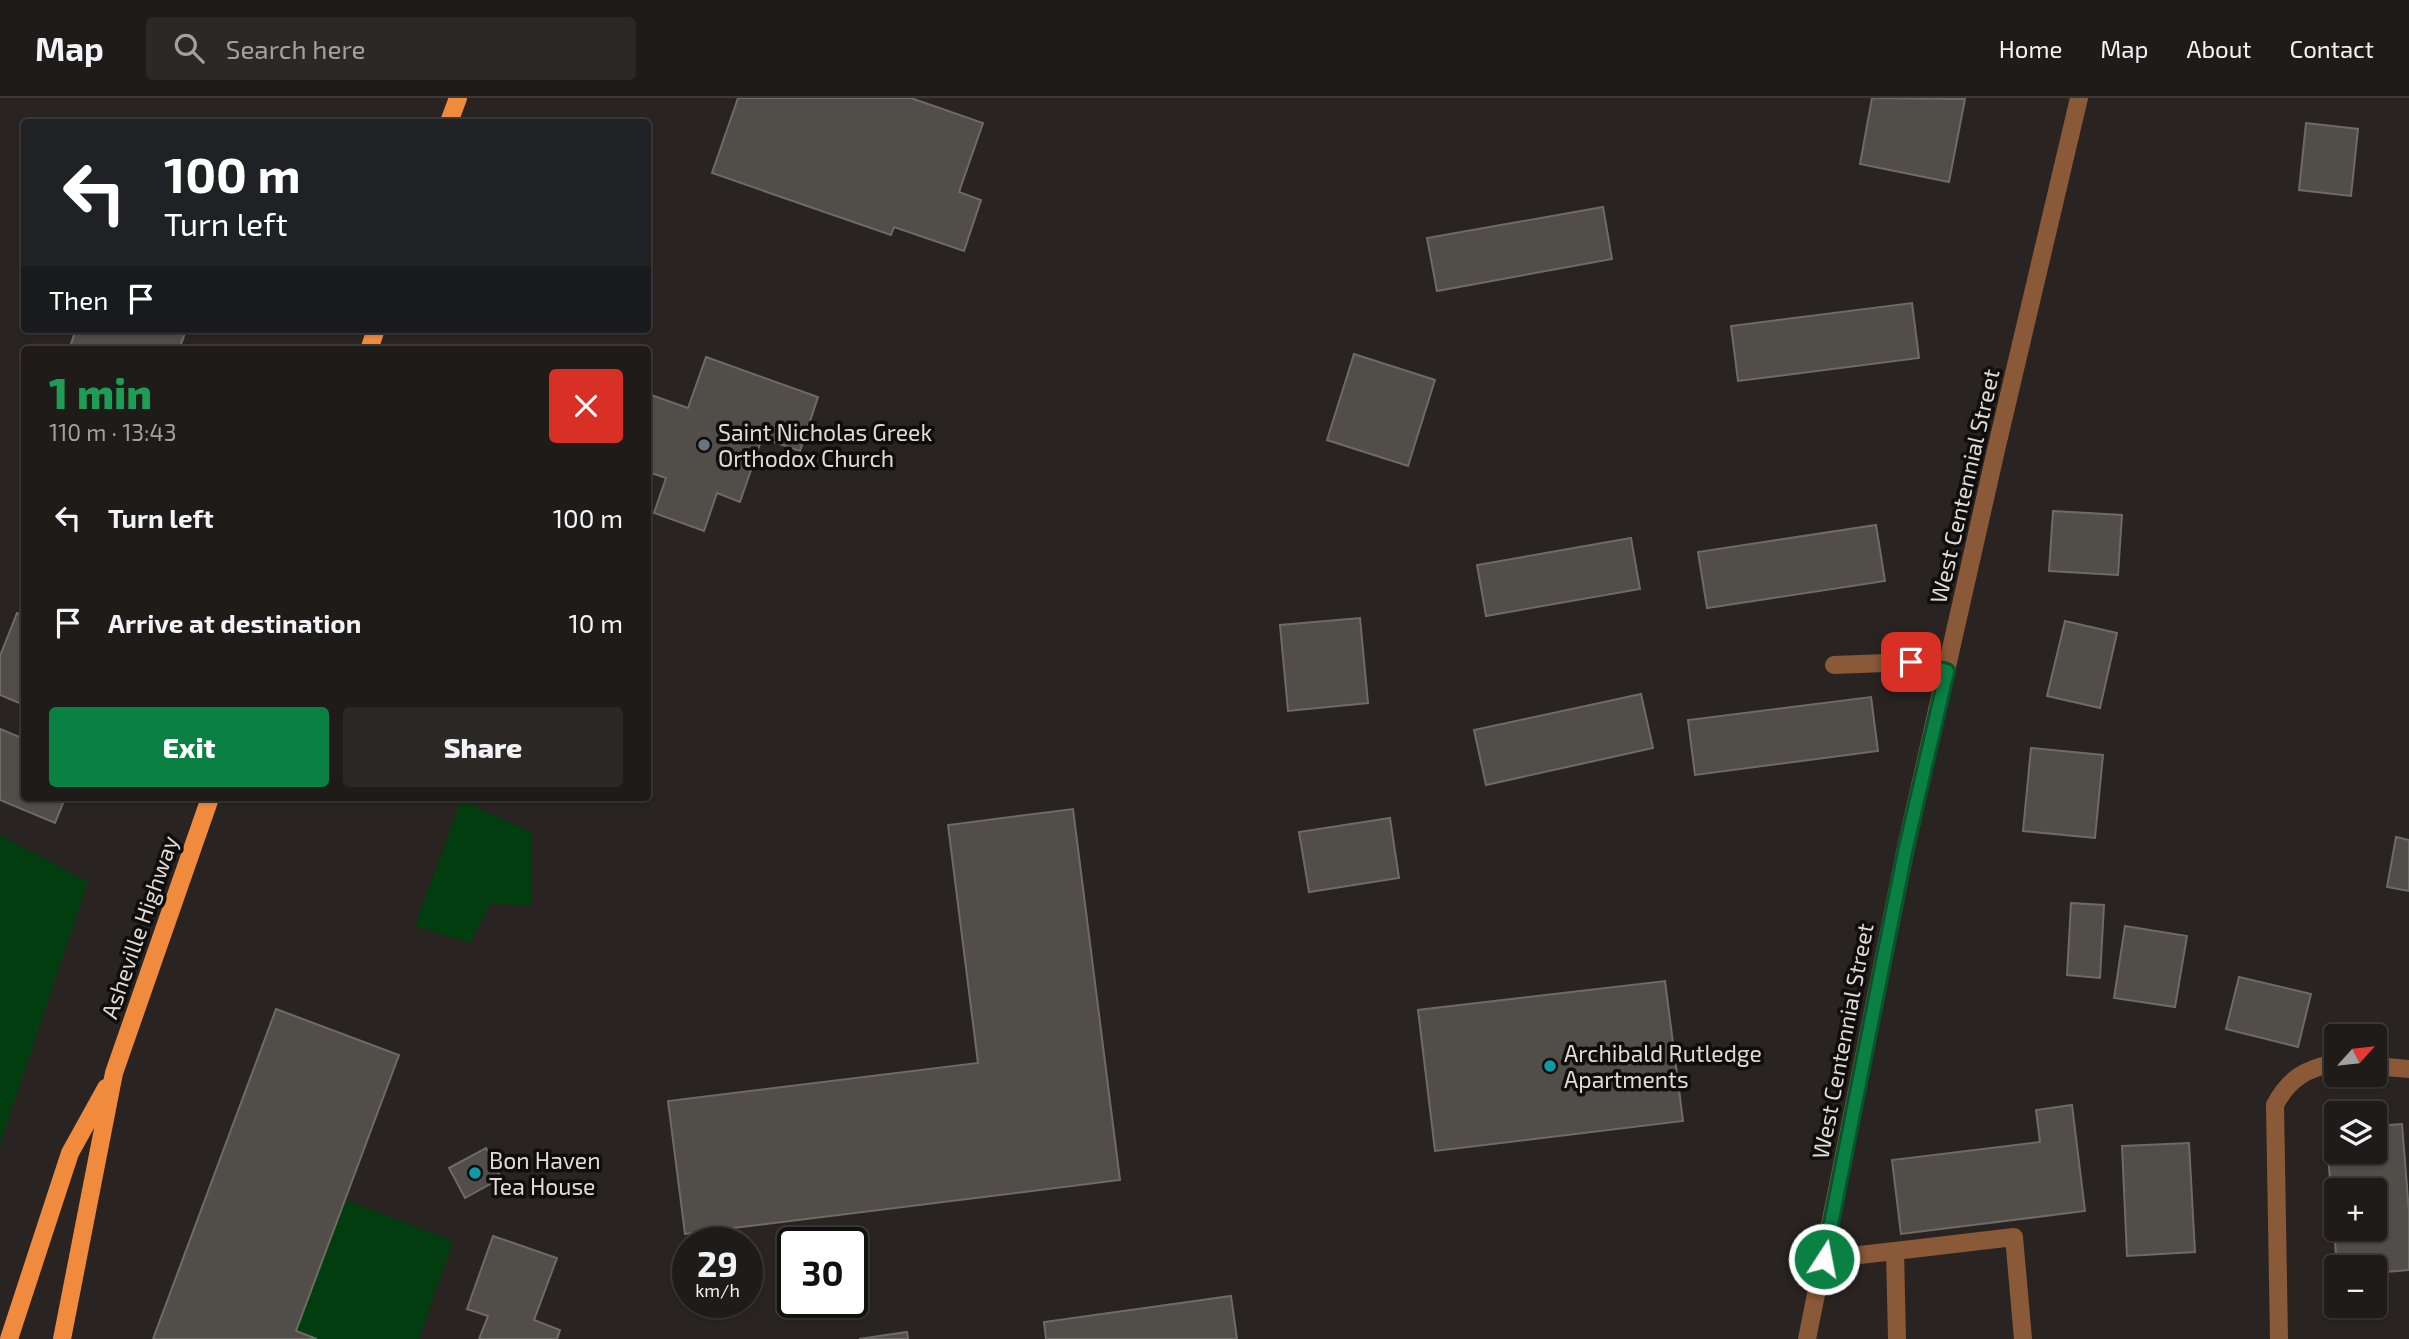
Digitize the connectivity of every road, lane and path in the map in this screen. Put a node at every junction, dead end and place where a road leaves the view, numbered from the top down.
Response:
1 (457, 98) edge
2 (2080, 98) edge
3 (450, 119) edge
4 (1834, 665) dead end
5 (1947, 671) junction
6 (209, 801) edge
7 (2324, 1065) edge
8 (2387, 1067) edge
9 (2409, 1069) edge
10 (114, 1073) junction
11 (1895, 1251) junction
12 (1824, 1259) junction
13 (9, 1339) edge
14 (62, 1339) edge
15 (1807, 1339) edge
16 (1897, 1339) edge
17 (2023, 1339) edge
18 (2279, 1339) edge

1 - 3 main road
2 - 5 street, West Centennial Street
4 - 5 street
5 - 12 street, West Centennial Street
6 - 10 main road, Asheville Highway
7 - 18 street
8 - 9 street
10 - 13 main road, Asheville Highway
10 - 14 main road, Asheville Highway
11 - 12 street
11 - 16 street
11 - 17 street
12 - 15 street, West Centennial Street

